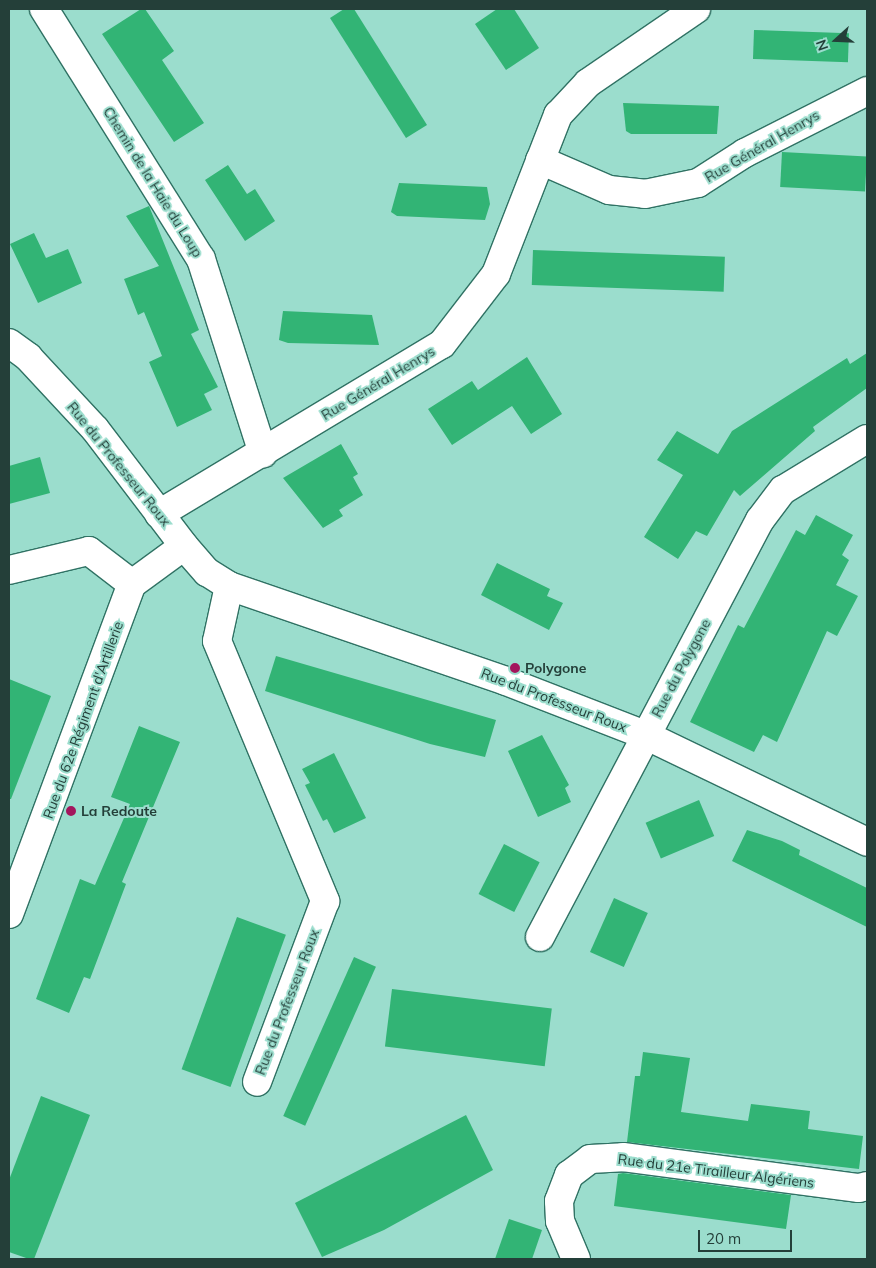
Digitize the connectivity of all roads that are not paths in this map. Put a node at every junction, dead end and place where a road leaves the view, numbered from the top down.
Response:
1 (44, 9) edge
2 (696, 9) edge
3 (867, 91) edge
4 (540, 160) junction
5 (9, 343) edge
6 (867, 439) edge
7 (263, 453) junction
8 (159, 514) junction
9 (184, 546) junction
10 (9, 570) edge
11 (132, 584) junction
12 (229, 586) junction
13 (646, 735) junction
14 (867, 842) edge
15 (9, 914) edge
16 (540, 937) dead end
17 (257, 1082) dead end
18 (867, 1186) edge
19 (576, 1259) edge

1 - 7 street, Chemin de la Haie du Loup
2 - 4 street, Rue Général Henrys
3 - 4 street, Rue Général Henrys
4 - 7 street, Rue Général Henrys
5 - 8 street, Rue du Professeur Roux
6 - 13 street, Rue du Polygone
7 - 8 street, Rue Général Henrys
8 - 9 street, Rue du Professeur Roux
9 - 11 street
9 - 12 street, Rue du Professeur Roux
10 - 11 street
11 - 15 street, Rue du 62e Régiment d'Artillerie
12 - 13 street, Rue du Professeur Roux
12 - 17 street, Rue du Professeur Roux
13 - 14 street, Rue du Professeur Roux
13 - 16 street, Rue du Polygone
18 - 19 street, Rue du 21e Tirailleur Algériens

